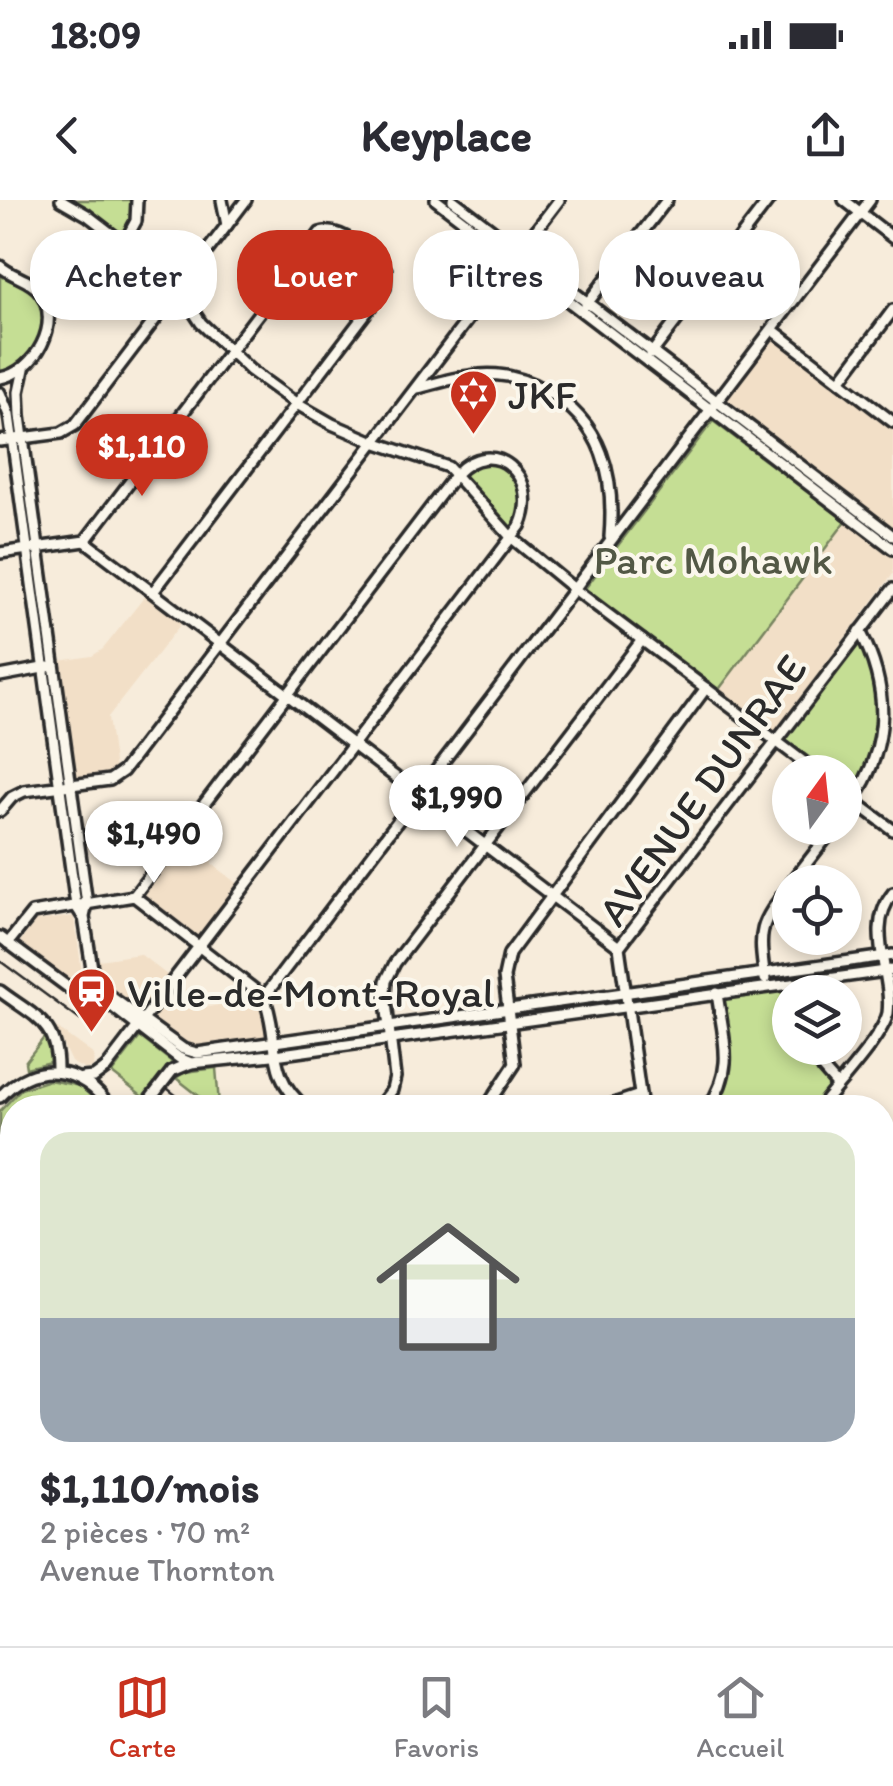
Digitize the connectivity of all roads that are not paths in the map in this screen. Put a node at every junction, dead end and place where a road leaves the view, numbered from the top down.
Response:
1 (62, 200) edge
2 (137, 200) edge
3 (222, 200) edge
4 (246, 200) edge
5 (436, 200) edge
6 (559, 200) edge
7 (667, 200) edge
8 (769, 200) edge
9 (844, 200) edge
10 (870, 200) edge
11 (453, 203) edge
12 (861, 213) junction
13 (227, 225) junction
14 (105, 230) edge
15 (131, 230) edge
16 (486, 230) edge
17 (536, 230) edge
18 (217, 238) edge
19 (893, 238) edge
20 (0, 266) edge
21 (4, 275) edge
22 (579, 302) edge
23 (585, 307) junction
24 (893, 310) edge
25 (156, 320) edge
26 (199, 320) edge
27 (468, 320) edge
28 (773, 330) junction
29 (229, 352) junction
30 (649, 356) junction
31 (24, 369) junction
32 (0, 378) edge
33 (840, 381) junction
34 (416, 388) junction
35 (0, 393) edge
36 (297, 404) junction
37 (714, 405) junction
38 (893, 422) edge
39 (24, 438) junction
40 (12, 439) junction
41 (0, 441) edge
42 (374, 442) junction
43 (456, 474) junction
44 (893, 536) edge
45 (512, 537) junction
46 (609, 540) junction
47 (85, 541) junction
48 (39, 548) junction
49 (893, 548) edge
50 (27, 550) junction
51 (0, 553) edge
52 (574, 588) junction
53 (893, 589) edge
54 (153, 592) junction
55 (860, 632) junction
56 (642, 640) junction
57 (221, 644) junction
58 (55, 666) junction
59 (43, 668) junction
60 (0, 676) edge
61 (706, 688) junction
62 (289, 696) junction
63 (776, 742) junction
64 (354, 746) junction
65 (794, 755) edge
66 (65, 786) junction
67 (862, 786) edge
68 (418, 794) junction
69 (862, 806) edge
70 (0, 811) edge
71 (893, 830) edge
72 (485, 845) junction
73 (821, 845) edge
74 (806, 865) edge
75 (893, 894) edge
76 (134, 896) junction
77 (552, 896) junction
78 (82, 905) junction
79 (772, 911) edge
80 (4, 940) edge
81 (198, 948) junction
82 (620, 948) junction
83 (889, 956) edge
84 (890, 970) edge
85 (764, 974) junction
86 (862, 976) edge
87 (94, 984) junction
88 (766, 987) junction
89 (772, 987) edge
90 (0, 991) edge
91 (625, 992) junction
92 (717, 993) junction
93 (264, 997) junction
94 (627, 1006) junction
95 (509, 1008) junction
96 (510, 1021) junction
97 (141, 1023) junction
98 (390, 1026) junction
99 (391, 1038) junction
100 (272, 1041) junction
101 (181, 1054) junction
102 (274, 1054) junction
103 (191, 1063) junction
104 (821, 1065) edge
105 (172, 1071) junction
106 (57, 1072) junction
107 (82, 1078) junction
108 (837, 1085) junction
109 (2, 1095) edge
110 (98, 1095) edge
111 (153, 1095) edge
112 (291, 1095) edge
113 (386, 1095) edge
114 (494, 1095) edge
115 (640, 1095) edge
116 (718, 1095) edge
117 (830, 1095) edge

1 - 14 street
2 - 15 street
3 - 13 street
4 - 13 street
5 - 11 street
6 - 17 street
7 - 23 street
8 - 30 street
9 - 12 street
10 - 12 street
11 - 16 street
12 - 19 street
12 - 28 street
13 - 18 street
20 - 21 street
21 - 31 street
22 - 23 street
23 - 30 street
24 - 33 street
25 - 39 street
26 - 29 street
27 - 34 street
28 - 33 street
28 - 37 street
29 - 36 street
29 - 36 street
29 - 47 street
30 - 37 street
31 - 32 street
31 - 39 street
33 - 38 street
34 - 42 street
34 - 46 street
35 - 40 street
36 - 42 street
36 - 54 street
37 - 44 street
37 - 46 street
37 - 49 street
39 - 40 street
39 - 48 street
40 - 41 street
40 - 50 street
42 - 43 street
42 - 57 street
43 - 45 street
43 - 45 street
43 - 62 street
45 - 52 street
45 - 64 street
46 - 52 street
47 - 48 street
47 - 54 street
48 - 50 street
48 - 58 street
50 - 51 street
50 - 59 street
52 - 56 street
52 - 68 street
53 - 55 street, AVENUE DUNRAE
54 - 57 street
55 - 63 street, AVENUE DUNRAE
55 - 67 street
56 - 61 street
56 - 72 street
57 - 62 street
57 - 66 street
58 - 59 street
58 - 66 street
59 - 60 street
59 - 66 street
61 - 63 street
61 - 77 street
62 - 64 street
62 - 76 street
63 - 65 street
63 - 82 street, AVENUE DUNRAE
64 - 68 street
64 - 81 street
66 - 70 street
66 - 78 street
68 - 72 street
68 - 93 street
69 - 71 street
72 - 77 street
72 - 98 street
73 - 74 street
75 - 83 street
76 - 78 street
76 - 81 street
77 - 82 street
77 - 95 street
78 - 80 street
78 - 87 street
79 - 85 street
80 - 87 street
81 - 93 street
81 - 97 street
82 - 91 street, AVENUE DUNRAE
83 - 84 street
83 - 85 street
84 - 86 street
84 - 108 street
85 - 88 street
85 - 91 street
87 - 97 street
88 - 89 street
88 - 92 street
90 - 106 street
91 - 94 street, AVENUE DUNRAE
91 - 95 street
92 - 94 street
92 - 116 street
93 - 100 street
94 - 96 street
94 - 115 street, AVENUE DUNRAE
95 - 96 street
95 - 98 street
96 - 99 street
96 - 114 street
97 - 101 street
97 - 107 street, bridge
98 - 99 street
98 - 100 street
99 - 102 street
99 - 113 street
100 - 101 street
100 - 102 street
101 - 103 street
101 - 105 street
102 - 103 street
102 - 112 street
103 - 105 street
104 - 108 street
105 - 111 street, bridge
106 - 107 street
106 - 109 street
107 - 110 street
108 - 117 street

